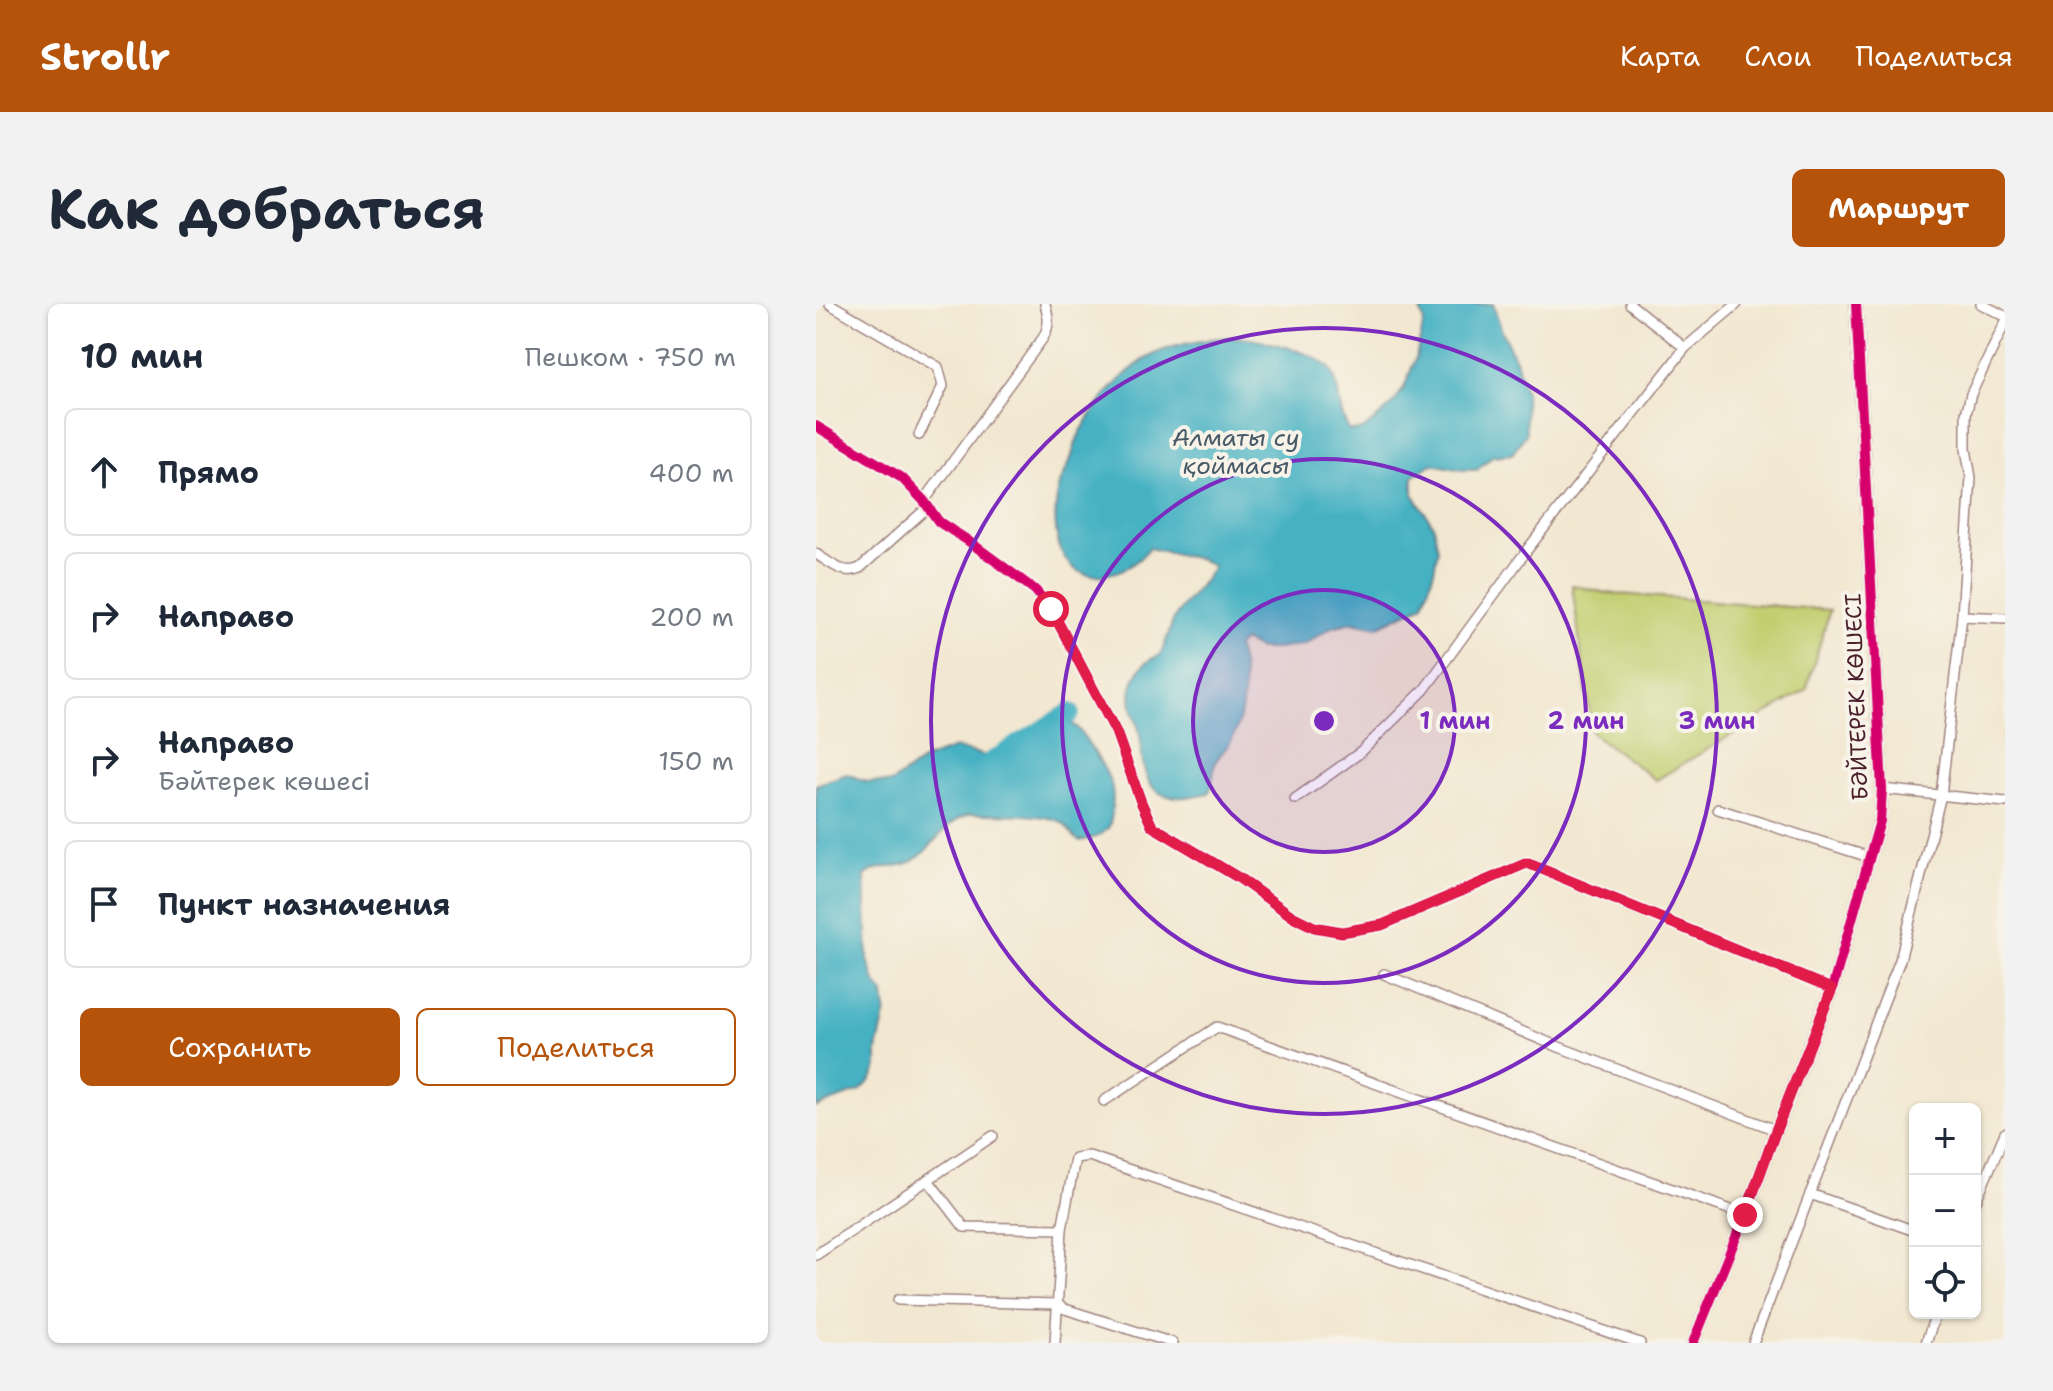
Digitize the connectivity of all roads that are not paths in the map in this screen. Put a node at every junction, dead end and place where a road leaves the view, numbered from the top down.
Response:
1 (830, 304) edge
2 (1045, 304) edge
3 (1630, 304) edge
4 (1737, 304) edge
5 (1856, 304) edge
6 (1981, 304) edge
7 (2005, 316) edge
8 (2005, 323) edge
9 (1685, 348) junction
10 (816, 426) edge
11 (919, 435) dead end
12 (926, 504) junction
13 (816, 554) edge
14 (1962, 616) junction
15 (2005, 618) edge
16 (1882, 789) junction
17 (1941, 795) junction
18 (1295, 799) dead end
19 (2005, 802) edge
20 (1718, 809) dead end
21 (1869, 857) junction
22 (1384, 974) dead end
23 (1832, 989) junction
24 (1104, 1101) dead end
25 (1776, 1130) junction
26 (2005, 1133) edge
27 (993, 1136) dead end
28 (928, 1180) junction
29 (1981, 1189) edge
30 (1810, 1194) junction
31 (1745, 1215) junction
32 (1062, 1229) junction
33 (1909, 1229) edge
34 (816, 1255) edge
35 (898, 1300) dead end
36 (1056, 1304) junction
37 (1934, 1319) edge
38 (1055, 1343) edge
39 (1173, 1343) edge
40 (1640, 1343) edge
41 (1693, 1343) edge
42 (1753, 1343) edge
43 (1926, 1343) edge

1 - 11 street
2 - 12 street
3 - 9 street
4 - 9 street
5 - 16 street, БӘЙТЕРЕК КӨШЕСІ
6 - 7 street
8 - 14 street
9 - 18 street
10 - 12 street
12 - 13 street
12 - 23 street
14 - 15 street
14 - 17 street
16 - 17 street
16 - 21 street, БӘЙТЕРЕК КӨШЕСІ
17 - 19 street
17 - 30 street
20 - 21 street
21 - 23 street, БӘЙТЕРЕК КӨШЕСІ
22 - 25 street
23 - 25 street, БӘЙТЕРЕК КӨШЕСІ
24 - 31 street
25 - 31 street, БӘЙТЕРЕК КӨШЕСІ
26 - 29 street
27 - 28 street
28 - 32 street
28 - 34 street
30 - 33 street
30 - 42 street
31 - 41 street, БӘЙТЕРЕК КӨШЕСІ
32 - 36 street
32 - 40 street
35 - 36 street
36 - 38 street
36 - 39 street
37 - 43 street

